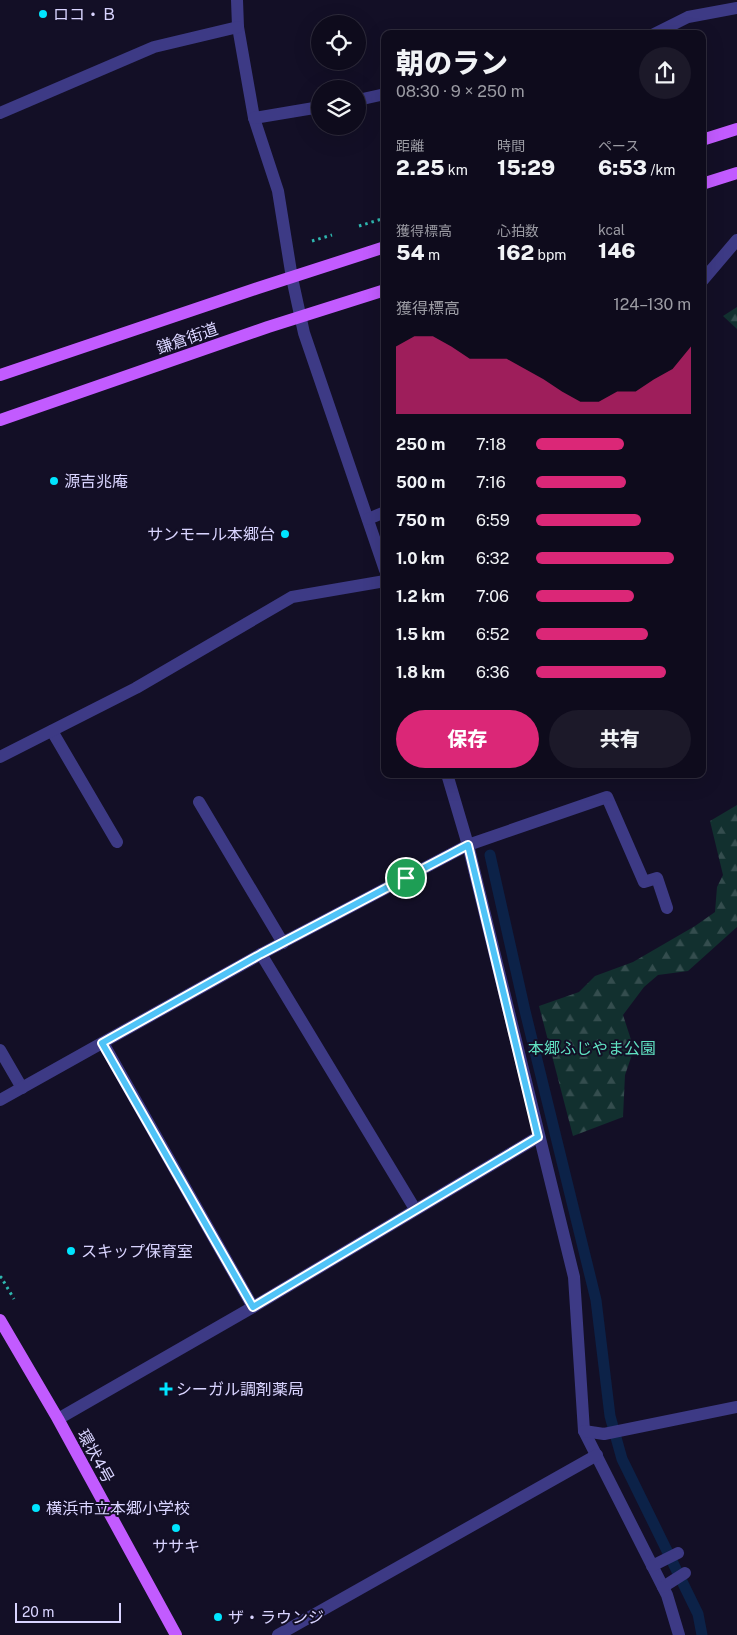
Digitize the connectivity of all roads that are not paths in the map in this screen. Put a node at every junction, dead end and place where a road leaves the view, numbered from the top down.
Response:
1 (237, 0) edge
2 (737, 8) edge
3 (238, 28) junction
4 (662, 30) edge
5 (381, 95) edge
6 (366, 98) edge
7 (311, 108) edge
8 (0, 113) edge
9 (254, 118) junction
10 (737, 129) edge
11 (706, 139) edge
12 (737, 172) edge
13 (706, 183) edge
14 (737, 240) edge
15 (381, 248) edge
16 (706, 276) edge
17 (292, 278) junction
18 (381, 291) edge
19 (301, 317) junction
20 (0, 375) edge
21 (0, 420) edge
22 (381, 514) edge
23 (369, 519) junction
24 (381, 557) edge
25 (381, 582) edge
26 (52, 731) junction
27 (0, 757) edge
28 (447, 778) edge
29 (199, 802) dead end
30 (117, 842) dead end
31 (468, 845) junction
32 (667, 908) dead end
33 (283, 943) junction
34 (261, 954) junction
35 (102, 1043) junction
36 (0, 1050) edge
37 (22, 1088) junction
38 (0, 1100) edge
39 (538, 1137) junction
40 (415, 1210) junction
41 (253, 1307) junction
42 (0, 1320) edge
43 (737, 1407) edge
44 (58, 1419) junction
45 (584, 1431) junction
46 (597, 1455) junction
47 (678, 1553) dead end
48 (653, 1565) junction
49 (685, 1573) dead end
50 (664, 1586) junction
51 (176, 1635) edge
52 (278, 1635) edge
53 (679, 1635) edge

1 - 3 street
2 - 4 street
3 - 8 street
3 - 9 street
5 - 6 street
7 - 9 street
9 - 17 street
10 - 11 main road
12 - 13 main road
14 - 16 street
15 - 17 main road, 鎌倉街道
17 - 19 street
17 - 20 main road, 鎌倉街道
18 - 19 main road, 鎌倉街道
19 - 21 main road, 鎌倉街道
19 - 23 street
22 - 23 street
23 - 24 street
25 - 26 street
26 - 27 street
26 - 30 street
28 - 31 street
29 - 33 street
31 - 32 street
31 - 33 street
31 - 39 street
33 - 34 street
34 - 35 street
34 - 40 street
35 - 37 street
35 - 41 street
36 - 37 street
37 - 38 street
39 - 40 street
39 - 45 street
40 - 41 street
41 - 44 street
42 - 44 main road, 環状4号
43 - 45 street
44 - 51 main road, 環状4号
45 - 46 street
46 - 48 street
46 - 52 street
47 - 48 street
48 - 50 street
49 - 50 street
50 - 53 street

